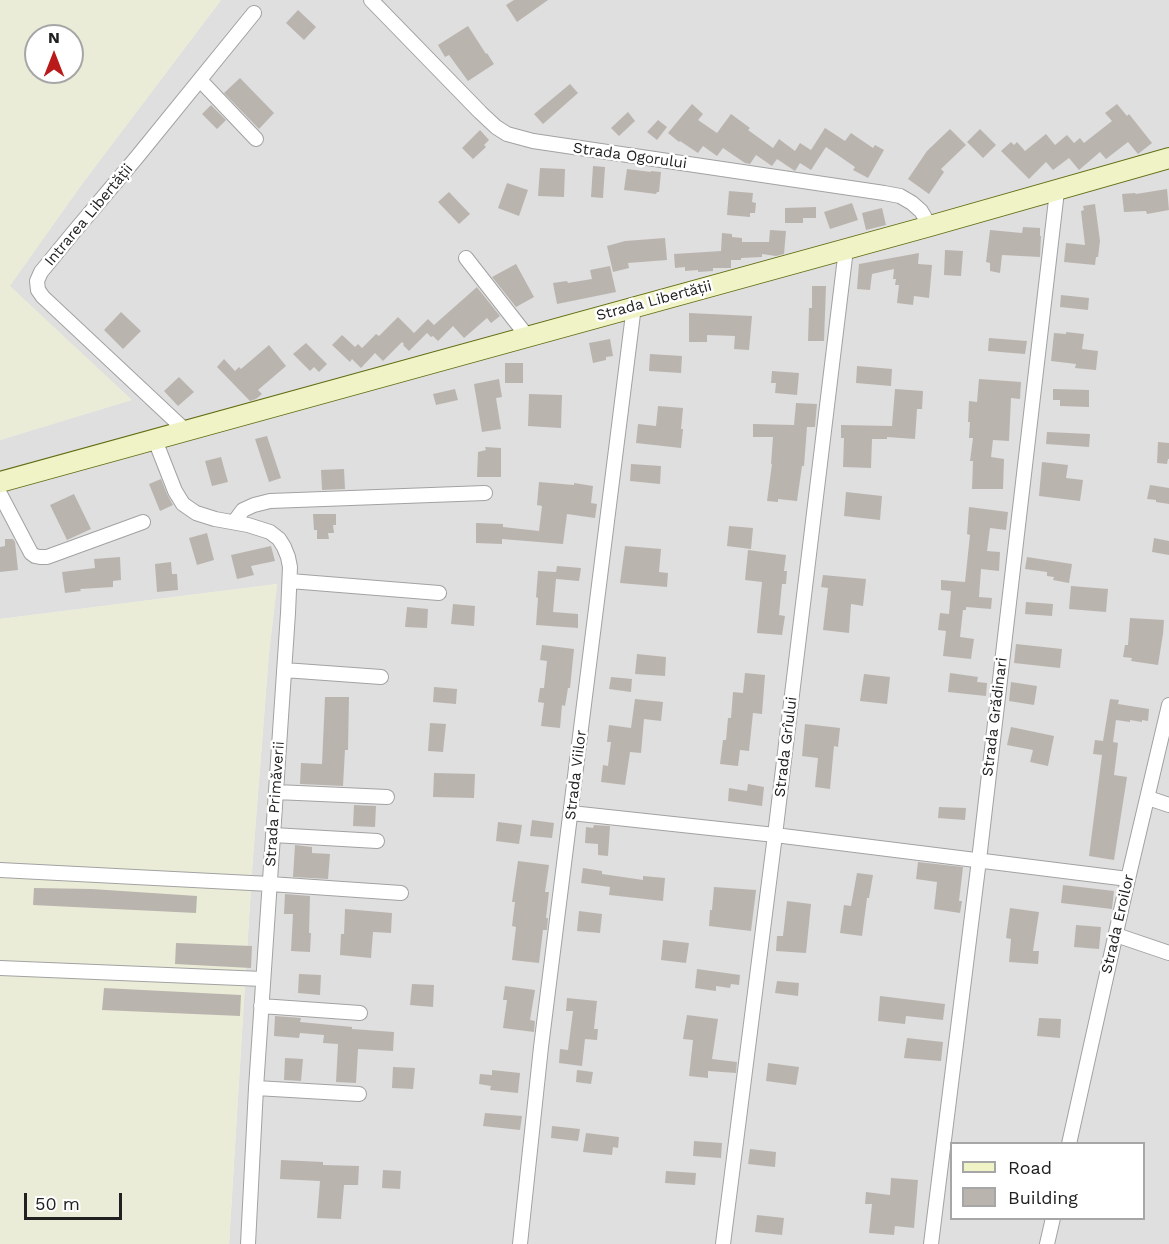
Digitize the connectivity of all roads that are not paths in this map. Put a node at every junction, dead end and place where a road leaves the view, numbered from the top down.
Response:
1 (371, 0) edge
2 (254, 13) dead end
3 (200, 80) junction
4 (256, 139) dead end
5 (1169, 158) edge
6 (1057, 191) junction
7 (930, 226) junction
8 (846, 249) junction
9 (466, 258) dead end
10 (634, 306) junction
11 (527, 336) junction
12 (186, 431) junction
13 (148, 442) junction
14 (0, 482) edge
15 (485, 493) dead end
16 (0, 494) edge
17 (143, 522) dead end
18 (234, 522) junction
19 (290, 581) junction
20 (439, 593) dead end
21 (284, 670) junction
22 (381, 676) dead end
23 (1169, 705) edge
24 (276, 792) junction
25 (387, 797) dead end
26 (1148, 798) junction
27 (1169, 805) edge
28 (571, 813) junction
29 (273, 835) junction
30 (775, 836) junction
31 (377, 841) dead end
32 (979, 860) junction
33 (0, 870) edge
34 (1128, 879) junction
35 (270, 884) junction
36 (401, 893) dead end
37 (1116, 935) junction
38 (1169, 953) edge
39 (0, 968) edge
40 (263, 979) junction
41 (261, 1006) junction
42 (360, 1012) dead end
43 (256, 1088) junction
44 (359, 1094) dead end
45 (1069, 1142) edge
46 (1053, 1220) edge
47 (248, 1244) edge
48 (520, 1244) edge
49 (723, 1244) edge
50 (932, 1244) edge
51 (1047, 1244) edge

1 - 7 street, Strada Ogorului
2 - 3 street, Intrarea Libertății
3 - 4 street
3 - 12 street, Intrarea Libertății
5 - 6 main road, Strada Libertății
6 - 7 main road, Strada Libertății
6 - 32 street, Strada Grădinari
7 - 8 main road, Strada Libertății
8 - 10 main road, Strada Libertății
8 - 30 street, Strada Grîului
9 - 11 street
10 - 11 main road, Strada Libertății
10 - 28 street, Strada Viilor
11 - 12 main road, Strada Libertății
12 - 13 main road, Strada Libertății
13 - 14 main road, Strada Libertății
13 - 18 street, Strada Primăverii
15 - 18 street
16 - 17 street
18 - 19 street, Strada Primăverii
19 - 20 street
19 - 21 street, Strada Primăverii
21 - 22 street
21 - 24 street, Strada Primăverii
23 - 26 street, Strada Eroilor
24 - 25 street
24 - 29 street, Strada Primăverii
26 - 27 street
26 - 34 street, Strada Eroilor
28 - 30 street
28 - 48 street, Strada Viilor
29 - 31 street
29 - 35 street, Strada Primăverii
30 - 32 street
30 - 49 street, Strada Grîului
32 - 34 street
32 - 50 street, Strada Grădinari
33 - 35 street
34 - 37 street, Strada Eroilor
35 - 36 street
35 - 40 street, Strada Primăverii
37 - 38 street
37 - 45 street, Strada Eroilor
39 - 40 street
40 - 41 street, Strada Primăverii
41 - 42 street
41 - 43 street, Strada Primăverii
43 - 44 street
43 - 47 street, Strada Primăverii
46 - 51 street

